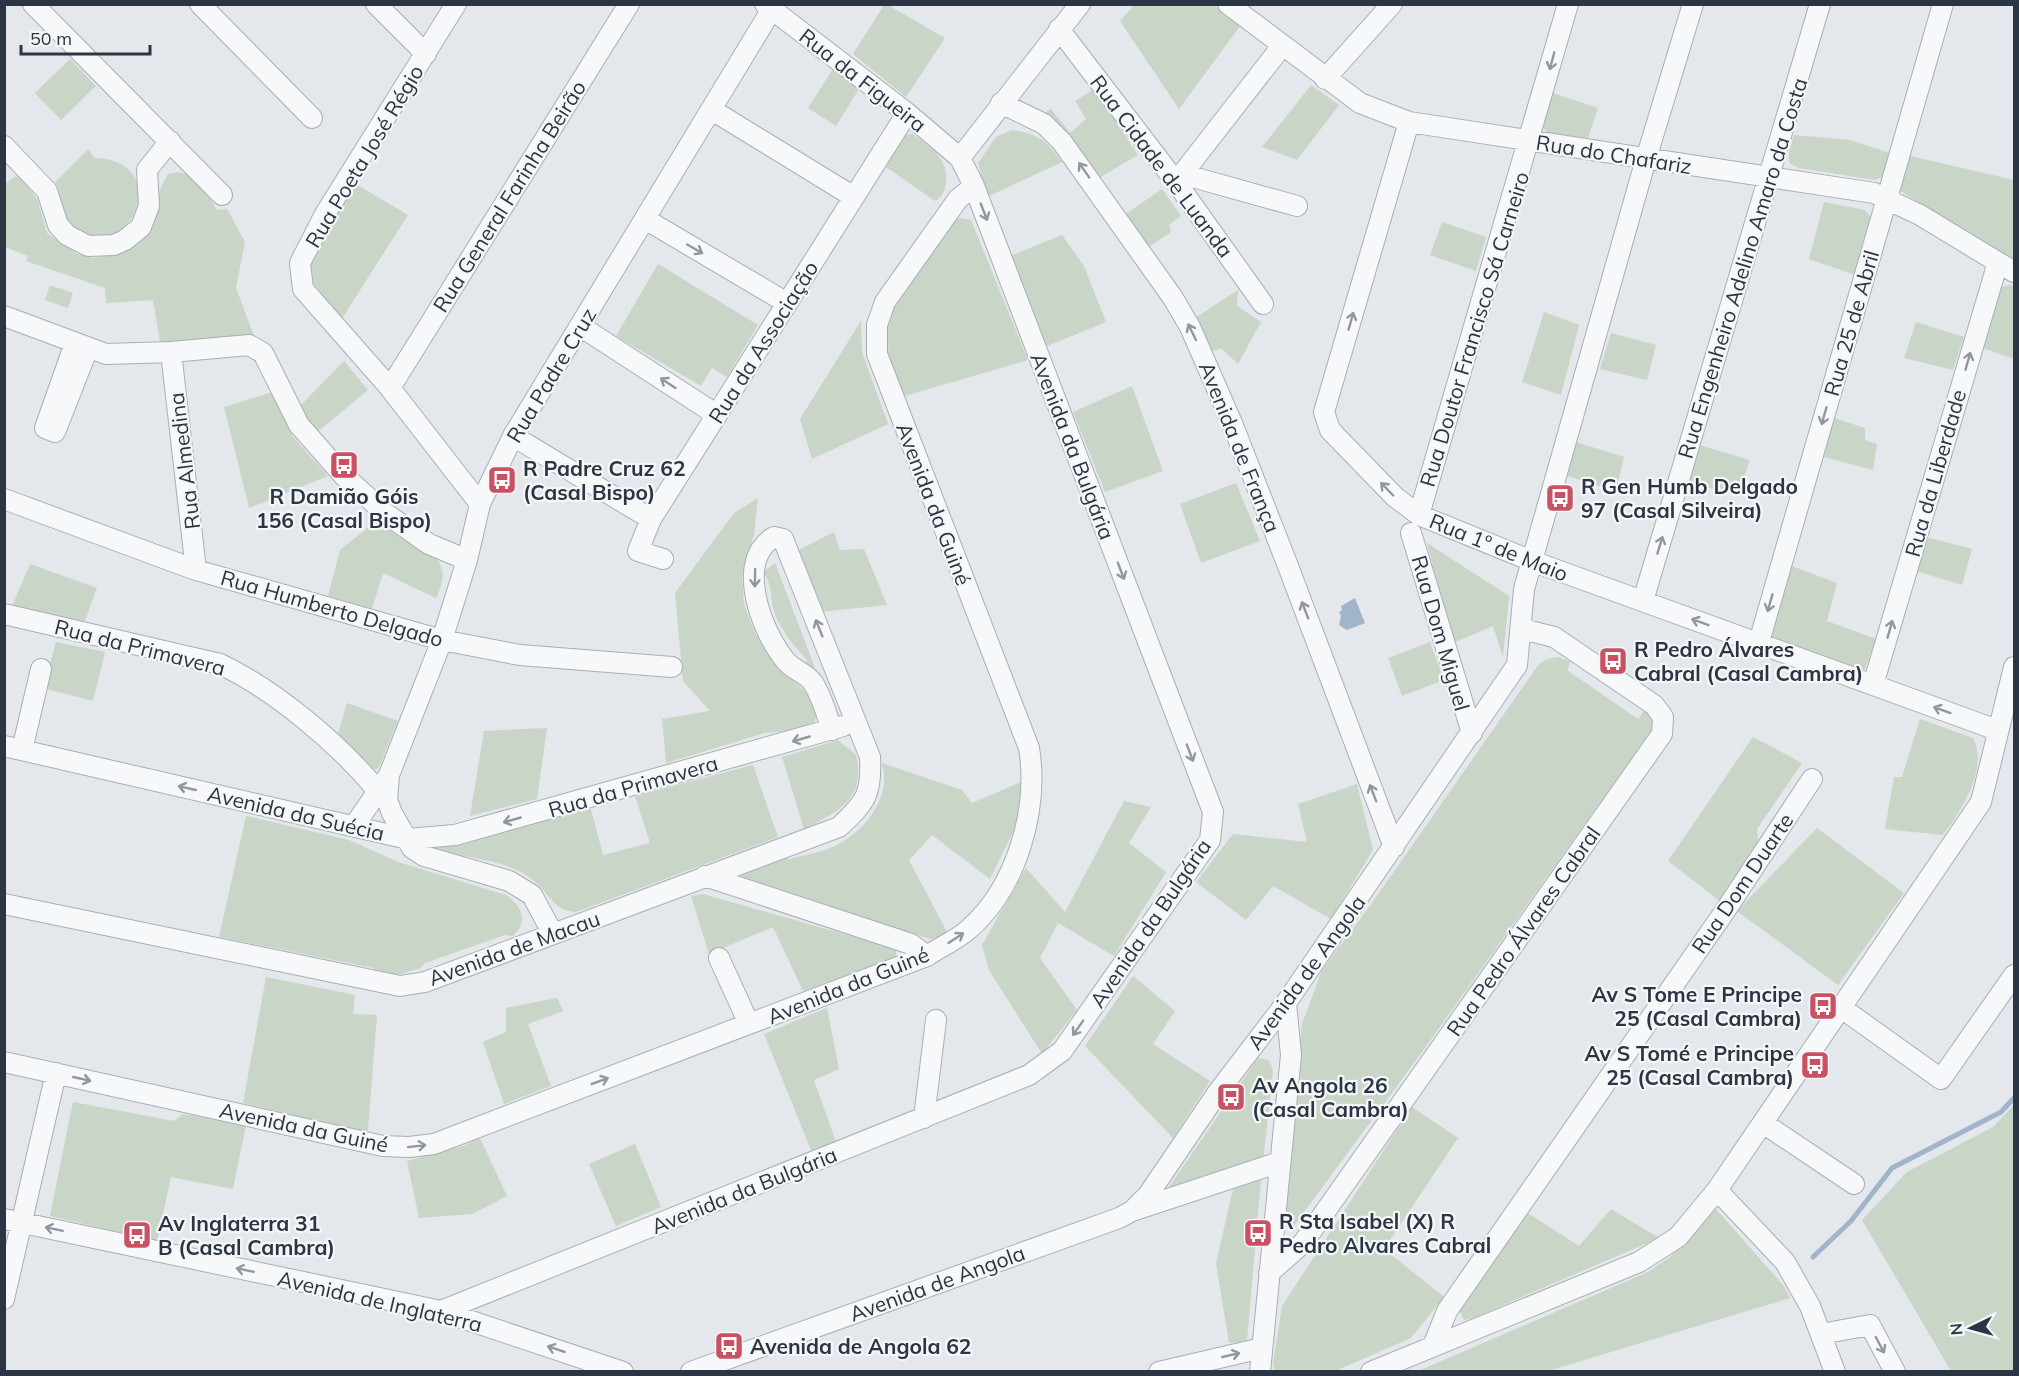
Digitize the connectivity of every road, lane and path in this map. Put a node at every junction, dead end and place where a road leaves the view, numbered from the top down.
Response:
1 (33, 4) edge
2 (200, 4) edge
3 (376, 4) edge
4 (456, 4) edge
5 (629, 4) edge
6 (1080, 4) edge
7 (1392, 4) edge
8 (1568, 4) edge
9 (1692, 4) edge
10 (1820, 4) edge
11 (1943, 4) edge
12 (1228, 5) edge
13 (770, 6) edge
14 (1059, 29) junction
15 (1282, 46) junction
16 (426, 54) junction
17 (1325, 79) junction
18 (1001, 103) junction
19 (712, 110) junction
20 (907, 113) junction
21 (312, 118) dead end
22 (1409, 122) junction
23 (170, 141) junction
24 (1530, 142) junction
25 (4, 146) edge
26 (960, 158) junction
27 (1646, 159) junction
28 (1179, 178) junction
29 (1769, 178) junction
30 (974, 186) junction
31 (222, 195) dead end
32 (854, 197) junction
33 (1887, 198) junction
34 (1297, 206) dead end
35 (645, 219) junction
36 (1998, 262) junction
37 (2014, 272) edge
38 (788, 303) junction
39 (1263, 304) dead end
40 (4, 316) edge
41 (580, 326) junction
42 (171, 352) junction
43 (390, 388) junction
44 (717, 415) junction
45 (513, 436) junction
46 (4, 499) edge
47 (480, 504) junction
48 (651, 519) junction
49 (1415, 524) junction
50 (663, 559) dead end
51 (467, 560) junction
52 (1532, 561) junction
53 (196, 570) junction
54 (1643, 601) junction
55 (4, 614) edge
56 (1522, 629) junction
57 (442, 640) junction
58 (1759, 642) junction
59 (672, 667) dead end
60 (2014, 667) edge
61 (835, 668) junction
62 (41, 669) dead end
63 (813, 682) junction
64 (1873, 685) junction
65 (856, 721) junction
66 (832, 730) junction
67 (1997, 730) junction
68 (1472, 733) junction
69 (13, 748) edge
70 (1812, 779) dead end
71 (383, 782) junction
72 (354, 826) junction
73 (408, 839) junction
74 (1394, 847) junction
75 (705, 876) junction
76 (4, 904) edge
77 (553, 934) junction
78 (927, 956) junction
79 (719, 958) dead end
80 (2014, 975) edge
81 (1286, 1003) junction
82 (1843, 1009) junction
83 (936, 1020) dead end
84 (749, 1024) junction
85 (4, 1062) edge
86 (56, 1073) junction
87 (924, 1118) junction
88 (1763, 1123) junction
89 (1280, 1162) junction
90 (1854, 1184) dead end
91 (1717, 1190) junction
92 (1132, 1211) junction
93 (13, 1221) edge
94 (1269, 1273) junction
95 (4, 1299) edge
96 (441, 1311) junction
97 (1821, 1334) junction
98 (1433, 1346) junction
99 (1262, 1348) junction
100 (615, 1370) edge
101 (691, 1371) edge
102 (1159, 1371) edge
103 (1260, 1371) edge
104 (1371, 1371) edge
105 (1835, 1371) edge
106 (1895, 1371) edge

1 - 23 street
2 - 21 street
3 - 16 street
4 - 16 street, Rua Poeta José Régio
5 - 43 street, Rua General Farinha Beirão
6 - 14 street
7 - 17 street
8 -> 24 street, Rua Doutor Francisco Sá Carneiro
9 - 27 street, Avenida de Angola
10 - 29 street, Rua Engenheiro Adelino Amaro da Costa
11 - 33 street, Rua 25 de Abril
12 - 15 street, Rua do Chafariz
13 - 19 street, Rua Padre Cruz
13 - 20 street, Rua da Figueira
14 - 18 street
14 - 28 street, Rua Cidade de Luanda
15 - 17 street, Rua do Chafariz
15 - 28 street
16 - 43 street, Rua Poeta José Régio
17 - 22 street, Rua do Chafariz
18 - 26 street
74 -> 18 street, Avenida de França
19 - 32 street
19 - 35 street, Rua Padre Cruz
20 - 26 street, Rua da Figueira
20 - 32 street, Rua da Associação
22 - 24 street, Rua do Chafariz
49 -> 22 street, Rua 1º de Maio
23 - 25 street
23 - 31 street
24 - 27 street, Rua do Chafariz
24 - 49 street, Rua Doutor Francisco Sá Carneiro
26 - 30 street, Avenida da Bulgária
27 - 29 street, Rua do Chafariz
27 - 52 street, Avenida de Angola
28 - 34 street
28 - 39 street, Rua Cidade de Luanda
29 - 33 street, Rua do Chafariz
54 -> 29 street, Rua Engenheiro Adelino Amaro da Costa
78 -> 30 street, Avenida da Guiné
30 -> 87 street, Avenida da Bulgária
32 - 38 street, Rua da Associação
33 - 36 street, Rua do Chafariz
33 -> 58 street, Rua 25 de Abril
35 -> 38 street
35 - 41 street, Rua Padre Cruz
36 - 37 street, Rua do Chafariz
64 -> 36 street, Rua da Liberdade
38 - 44 street, Rua da Associação
40 - 42 street
44 -> 41 street
41 - 45 street, Rua Padre Cruz
42 - 51 street
42 - 53 street, Rua Almedina
43 - 47 street, Rua Poeta José Régio
44 - 48 street, Rua da Associação
45 - 47 street, Rua Padre Cruz
45 - 48 street
46 - 53 street, Rua Humberto Delgado
47 - 51 street, Rua Padre Cruz
48 - 50 street, Rua da Associação
49 - 52 street, Rua 1º de Maio
49 - 68 street, Rua Dom Miguel
51 - 57 street, Rua Padre Cruz
52 - 54 street, Rua 1º de Maio
52 - 56 street, Avenida de Angola
53 - 57 street, Rua Humberto Delgado
58 -> 54 street, Rua 1º de Maio
55 - 71 street, Rua da Primavera
56 - 68 street, Avenida de Angola
56 - 94 street, Rua Pedro Álvares Cabral
57 - 59 street, Rua Humberto Delgado
57 - 71 street, Rua Padre Cruz
58 - 64 street, Rua 1º de Maio
60 - 67 street
61 - 63 street
61 -> 63 street, Avenida de Macau
61 - 65 street, Avenida de Macau
62 - 69 street
63 - 66 street
67 -> 64 street, Rua 1º de Maio
65 - 66 street, Rua da Primavera
65 - 75 street, Avenida de Macau
66 -> 73 street, Rua da Primavera
67 - 82 street
68 - 74 street, Avenida de Angola
72 -> 69 street, Avenida da Suécia
70 - 98 street, Rua Dom Duarte
71 - 72 street
71 - 73 street
72 - 73 street, Avenida da Suécia
73 - 77 street, Avenida da Suécia
74 - 81 street, Avenida de Angola
75 - 77 street, Avenida de Macau
75 - 78 street
76 - 77 street, Avenida de Macau
78 - 84 street, Avenida da Guiné
79 - 84 street
80 - 82 street
81 - 89 street
81 - 92 street, Avenida de Angola
82 - 88 street
83 - 87 street
86 -> 84 street, Avenida da Guiné
85 - 86 street, Avenida da Guiné
86 - 93 street
87 - 96 street, Avenida da Bulgária
88 - 90 street
88 - 91 street
89 - 92 street
89 - 94 street
91 - 97 street
91 - 98 street
92 - 101 street, Avenida de Angola
93 - 95 street
96 -> 93 street, Avenida de Inglaterra
94 - 99 street
100 -> 96 street, Avenida de Inglaterra
97 - 105 street
97 -> 106 street
98 - 104 street
102 -> 99 street
99 - 103 street

